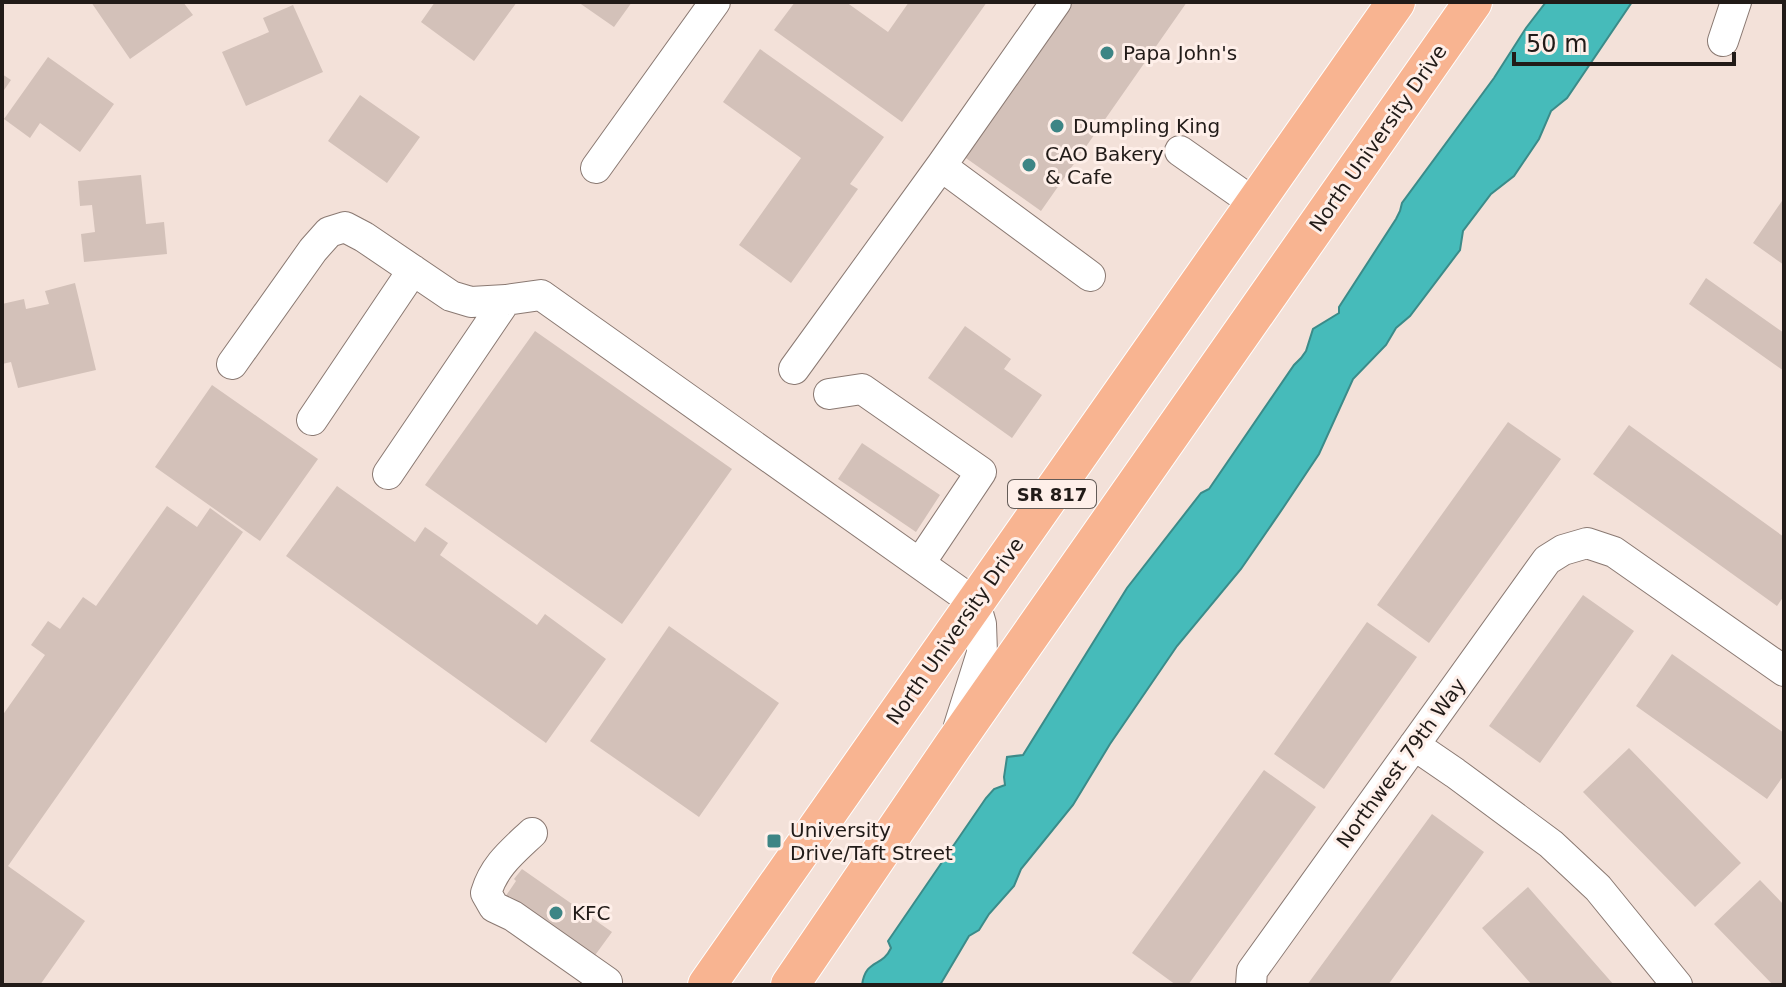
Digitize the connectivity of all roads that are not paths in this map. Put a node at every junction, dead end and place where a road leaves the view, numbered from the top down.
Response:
1 (715, 2) edge
2 (1056, 2) edge
3 (1396, 2) edge
4 (1473, 2) edge
5 (1736, 2) edge
6 (1723, 41) dead end
7 (1180, 151) dead end
8 (941, 166) junction
9 (596, 168) dead end
10 (1254, 203) junction
11 (413, 270) junction
12 (1090, 276) dead end
13 (506, 300) junction
14 (232, 364) dead end
15 (794, 369) dead end
16 (829, 394) dead end
17 (312, 420) dead end
18 (388, 474) dead end
19 (920, 563) junction
20 (975, 603) junction
21 (1784, 671) edge
22 (1414, 745) junction
23 (952, 747) junction
24 (532, 833) dead end
25 (607, 982) dead end
26 (707, 985) edge
27 (790, 985) edge
28 (1251, 985) edge
29 (1677, 985) edge

1 - 9 street
2 - 8 street
3 - 10 main road, North University Drive / SR 817
4 - 23 main road, North University Drive / SR 817
5 - 6 street
7 - 10 street
8 - 12 street
8 - 15 street
10 - 20 main road, North University Drive / SR 817
11 - 13 street
11 - 14 street
11 - 17 street
13 - 18 street
13 - 19 street
16 - 19 street
19 - 20 street
20 - 23 street
20 - 26 main road, North University Drive / SR 817
21 - 22 street, Northwest 79th Way
22 - 28 street, Northwest 79th Way
22 - 29 street
23 - 27 main road, North University Drive / SR 817
24 - 25 street

